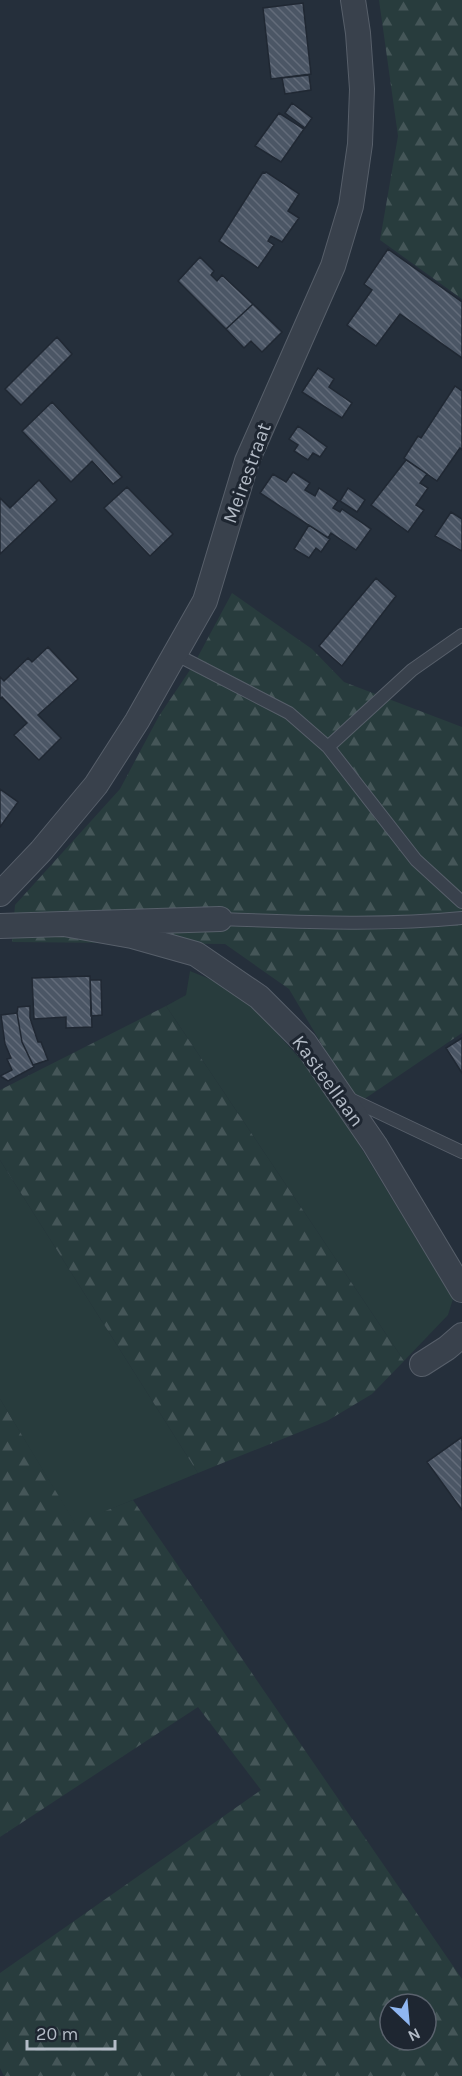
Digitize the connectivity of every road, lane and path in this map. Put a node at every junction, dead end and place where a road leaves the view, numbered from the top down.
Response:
1 (353, 0) edge
2 (462, 635) edge
3 (175, 654) junction
4 (328, 747) junction
5 (0, 894) edge
6 (462, 902) edge
7 (462, 918) edge
8 (220, 919) joint
9 (64, 924) junction
10 (0, 926) edge
11 (340, 1094) junction
12 (462, 1152) edge
13 (462, 1290) edge
14 (462, 1335) edge
15 (422, 1364) dead end

1 - 3 street, Meirestraat
2 - 4 lane
3 - 4 lane
3 - 5 street, Meirestraat
4 - 6 lane
7 - 8 lane
8 - 9 street, Kasteellaan
9 - 10 street, Kasteellaan
9 - 11 street, Kasteellaan
11 - 12 lane
11 - 13 street, Kasteellaan
14 - 15 street

